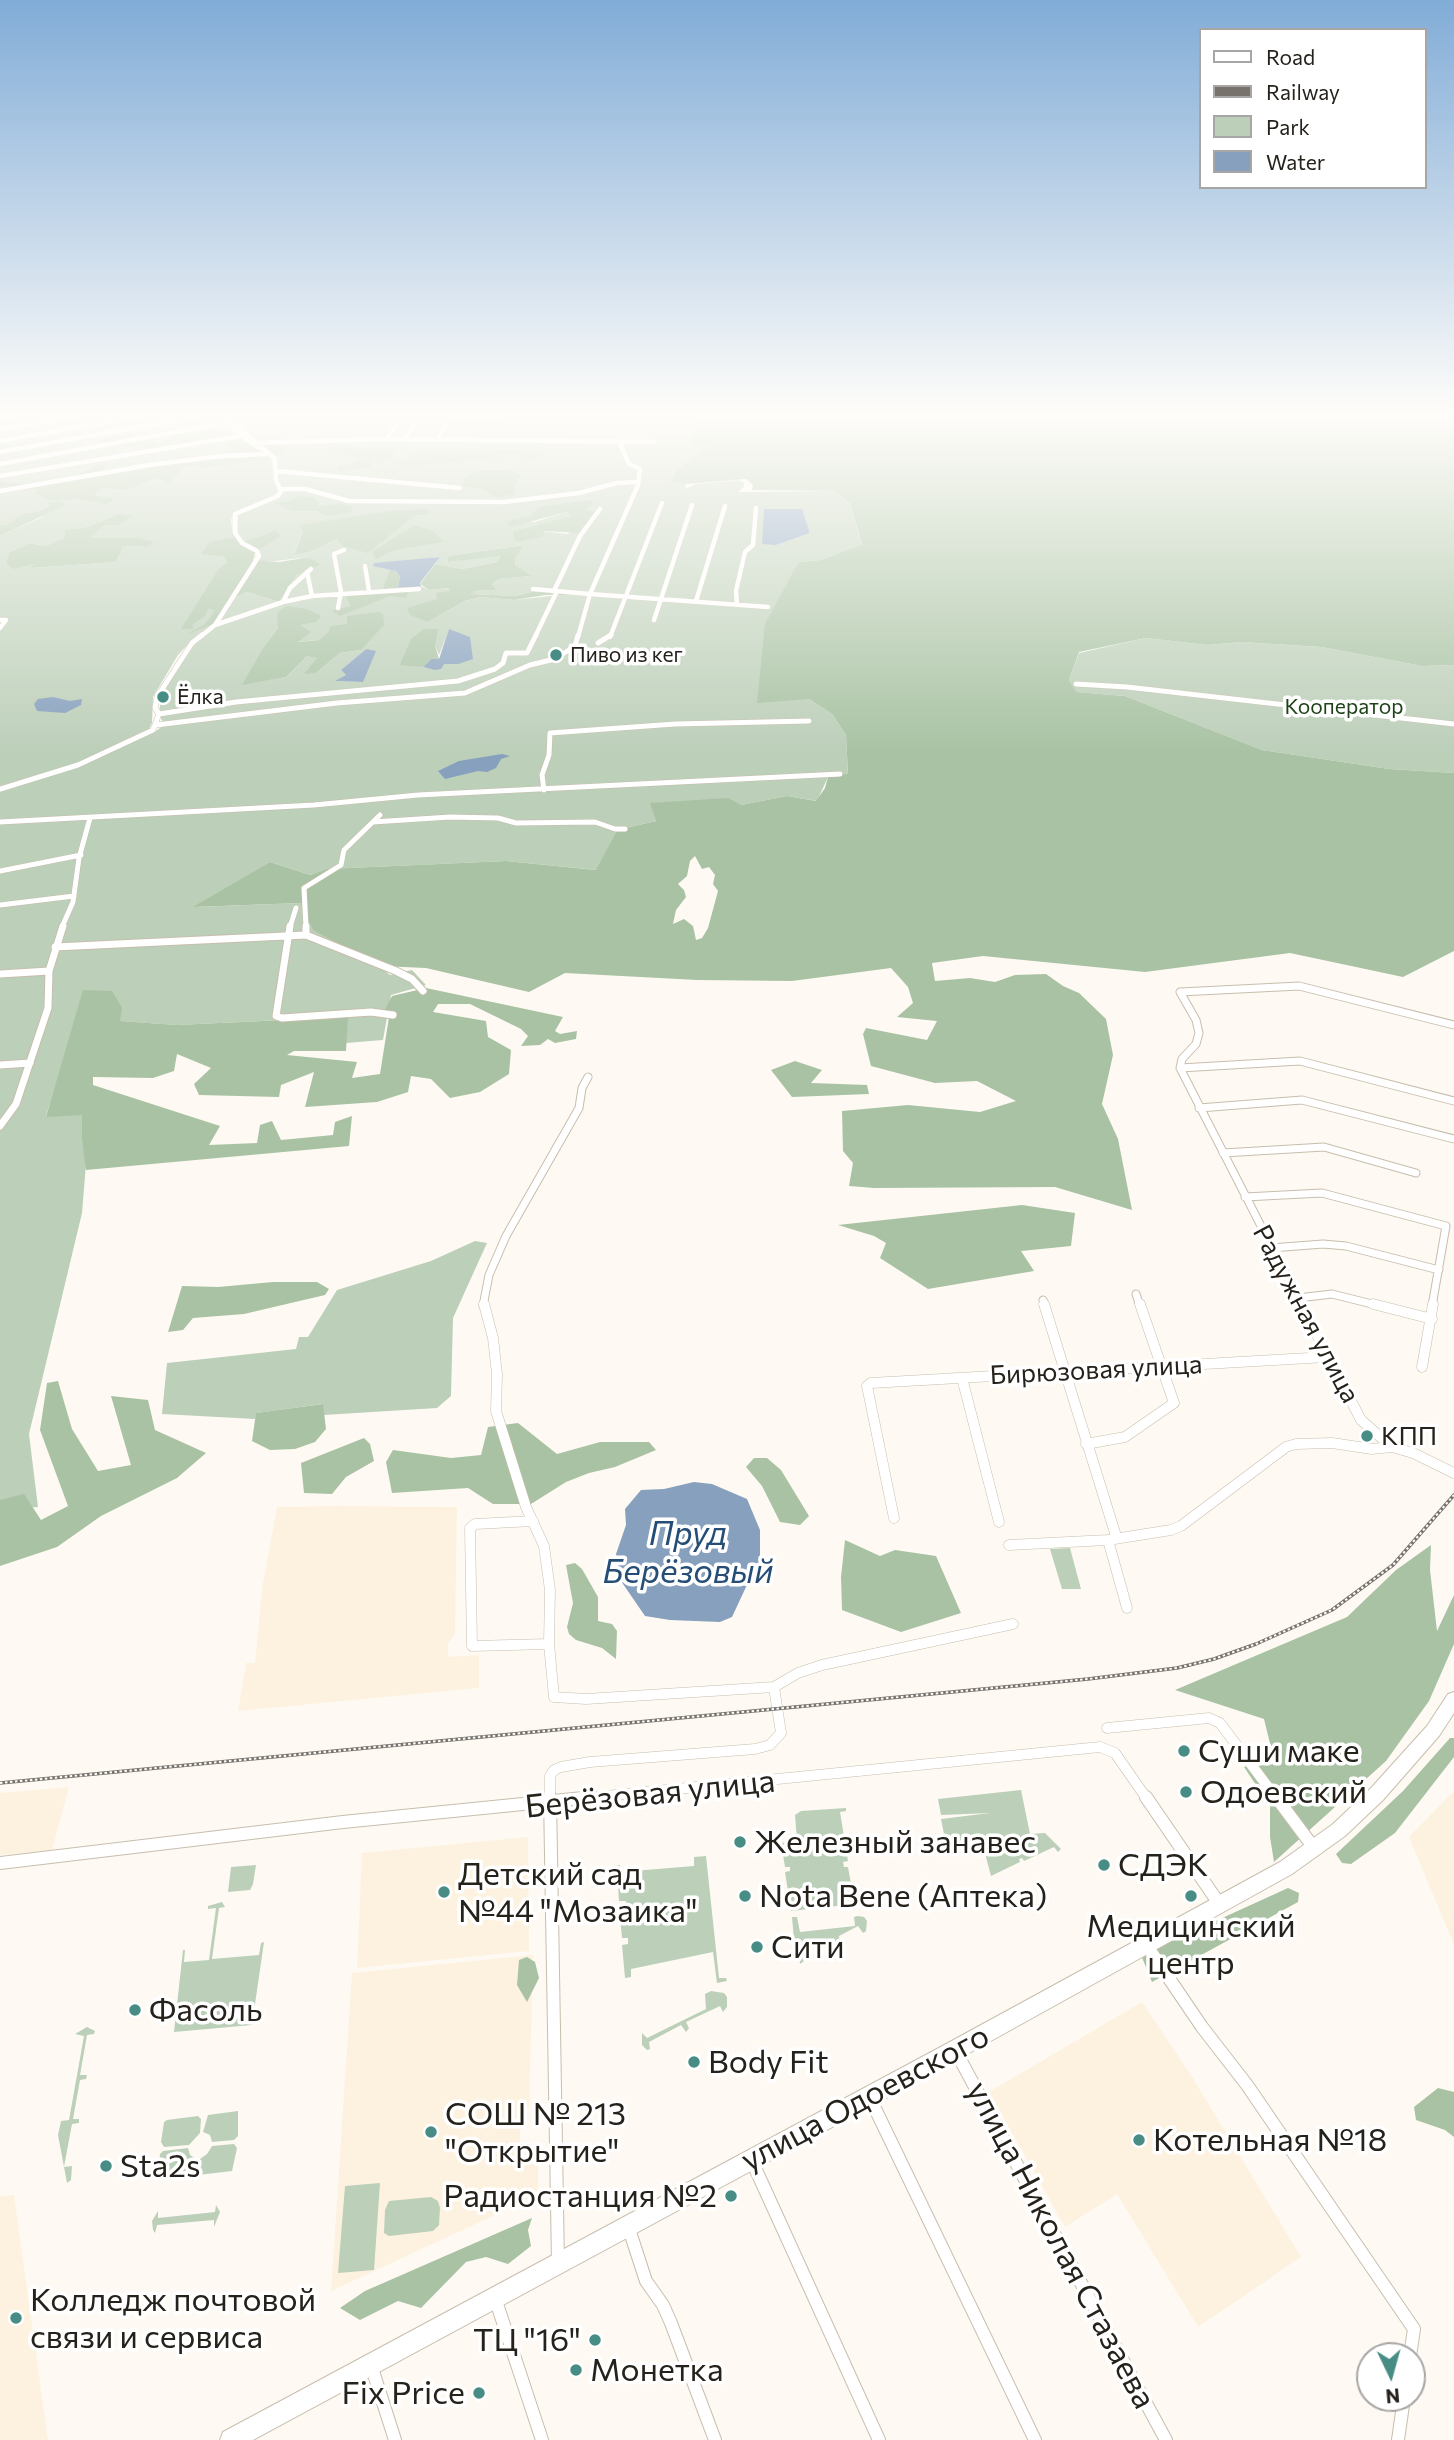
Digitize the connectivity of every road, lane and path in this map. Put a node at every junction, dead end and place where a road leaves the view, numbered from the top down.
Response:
1 (234, 526) edge
2 (588, 526) edge
3 (619, 526) edge
4 (653, 526) edge
5 (685, 526) edge
6 (718, 526) edge
7 (755, 526) edge
8 (344, 550) dead end
9 (365, 566) dead end
10 (419, 589) dead end
11 (533, 589) dead end
12 (369, 591) junction
13 (555, 591) junction
14 (341, 594) junction
15 (590, 594) junction
16 (312, 596) junction
17 (626, 596) junction
18 (662, 599) junction
19 (696, 601) junction
20 (282, 602) junction
21 (737, 604) junction
22 (768, 607) dead end
23 (338, 608) dead end
24 (0, 620) edge
25 (654, 620) dead end
26 (215, 625) junction
27 (0, 628) edge
28 (598, 643) dead end
29 (1076, 684) dead end
30 (159, 713) junction
31 (808, 721) dead end
32 (1454, 724) edge
33 (156, 725) junction
34 (840, 774) dead end
35 (0, 789) edge
36 (544, 790) junction
37 (380, 815) dead end
38 (90, 818) junction
39 (0, 822) edge
40 (373, 822) junction
41 (625, 829) dead end
42 (81, 855) junction
43 (0, 871) edge
44 (74, 896) junction
45 (0, 905) edge
46 (296, 908) dead end
47 (306, 935) junction
48 (287, 936) junction
49 (55, 947) junction
50 (49, 971) junction
51 (0, 974) edge
52 (423, 991) dead end
53 (393, 1015) dead end
54 (1454, 1025) edge
55 (30, 1063) junction
56 (0, 1065) edge
57 (1180, 1068) junction
58 (588, 1077) dead end
59 (1454, 1101) edge
60 (1199, 1108) junction
61 (0, 1126) edge
62 (1454, 1139) edge
63 (1223, 1153) junction
64 (1416, 1173) dead end
65 (1244, 1197) junction
66 (1271, 1248) junction
67 (1439, 1270) junction
68 (1136, 1294) dead end
69 (1298, 1298) junction
70 (1043, 1300) dead end
71 (1432, 1319) junction
72 (1327, 1357) junction
73 (1163, 1366) junction
74 (1422, 1367) dead end
75 (1065, 1372) junction
76 (962, 1378) junction
77 (1086, 1444) junction
78 (1392, 1447) junction
79 (1454, 1473) edge
80 (894, 1518) dead end
81 (533, 1521) junction
82 (999, 1522) dead end
83 (1112, 1538) junction
84 (1009, 1545) dead end
85 (1127, 1608) dead end
86 (1013, 1624) dead end
87 (549, 1644) junction
88 (774, 1688) junction
89 (1454, 1699) edge
90 (1107, 1728) dead end
91 (550, 1803) junction
92 (1314, 1848) junction
93 (0, 1863) edge
94 (1220, 1905) junction
95 (1147, 1946) junction
96 (956, 2050) junction
97 (869, 2096) junction
98 (751, 2159) junction
99 (628, 2227) junction
100 (558, 2264) junction
101 (495, 2298) junction
102 (1412, 2342) edge
103 (371, 2365) junction
104 (1402, 2412) edge
105 (258, 2433) edge
106 (231, 2440) edge
107 (395, 2440) edge
108 (542, 2440) edge
109 (715, 2440) edge
110 (879, 2440) edge
111 (1035, 2440) edge
112 (1166, 2440) edge
113 (1398, 2440) edge

1 - 26 street
2 - 13 street
3 - 15 street
4 - 17 street
5 - 18 street
6 - 19 street
7 - 21 street
8 - 14 street
9 - 12 street
10 - 12 street
11 - 13 street
12 - 14 street
13 - 15 street
13 - 30 street
14 - 16 street
14 - 23 street
15 - 17 street
15 - 33 street
16 - 20 street
16 - 20 street
17 - 18 street
17 - 28 street
18 - 19 street
18 - 25 street
19 - 21 street
20 - 26 street
21 - 22 street
24 - 27 street
26 - 30 street
29 - 32 street
30 - 33 street
31 - 36 street
33 - 35 street
34 - 36 street
36 - 38 street
37 - 40 street
38 - 39 street
38 - 42 street
40 - 41 street
40 - 47 street
42 - 43 street
42 - 44 street
44 - 45 street
44 - 49 street
46 - 48 street
47 - 48 street
47 - 52 street
48 - 49 street
48 - 53 street
49 - 50 street
50 - 51 street
50 - 55 street
54 - 57 street
55 - 56 street
55 - 61 street
57 - 59 street
57 - 60 street, Радужная улица
58 - 81 street
60 - 62 street
60 - 63 street, Радужная улица
63 - 64 street
63 - 65 street, Радужная улица
65 - 66 street, Радужная улица
65 - 67 street
66 - 67 street
66 - 69 street, Радужная улица
67 - 71 street
68 - 73 street
69 - 71 street
69 - 72 street, Радужная улица
70 - 75 street
71 - 74 street
72 - 73 street, Бирюзовая улица
72 - 78 street, Радужная улица
73 - 75 street, Бирюзовая улица
73 - 77 street
75 - 76 street, Бирюзовая улица
75 - 77 street
76 - 80 street, Бирюзовая улица
76 - 82 street
77 - 83 street
78 - 79 street
78 - 83 street, Радужная улица
81 - 87 street
81 - 87 street
83 - 84 street, Радужная улица
83 - 85 street
86 - 88 street
87 - 88 street
88 - 91 street
89 - 92 street, улица Одоевского
90 - 92 street
91 - 93 street, Берёзовая улица
91 - 94 street, Берёзовая улица
91 - 100 street
92 - 94 street, улица Одоевского
94 - 95 street, улица Одоевского
95 - 96 street, улица Одоевского
95 - 102 street
96 - 97 street, улица Одоевского
96 - 112 street, улица Николая Стазаева
97 - 98 street, улица Одоевского
97 - 111 street
98 - 99 street, улица Одоевского
98 - 110 street
99 - 100 street, улица Одоевского
99 - 109 street
100 - 101 street, улица Одоевского
101 - 103 street, улица Одоевского
101 - 108 street
103 - 105 street, улица Одоевского
103 - 107 street
104 - 113 street
105 - 106 street, улица Одоевского

